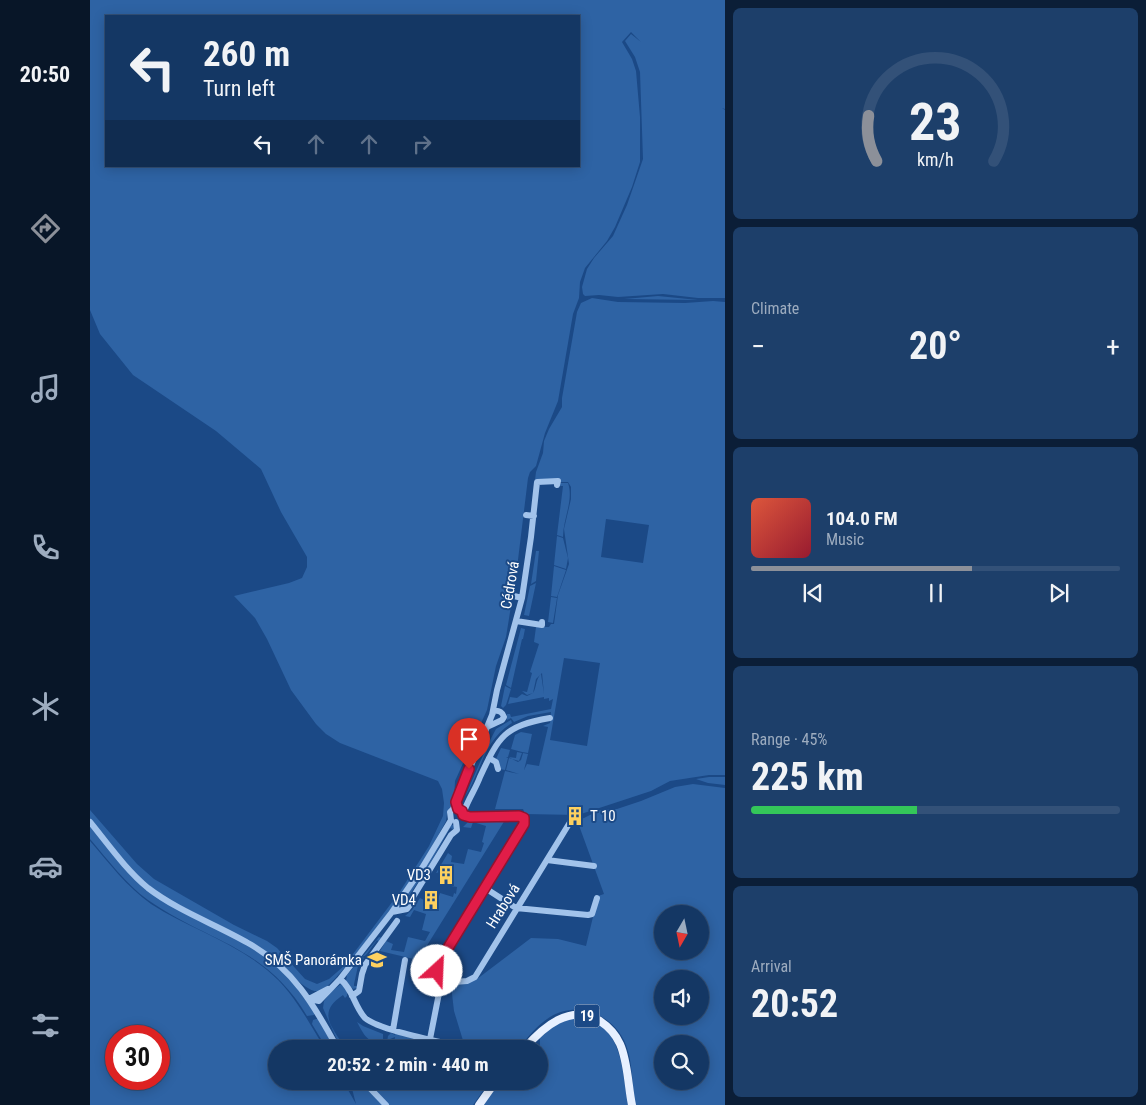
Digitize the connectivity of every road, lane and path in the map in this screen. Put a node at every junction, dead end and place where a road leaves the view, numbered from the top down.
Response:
1 (557, 485) dead end
2 (526, 515) dead end
3 (534, 516) junction
4 (514, 596) dead end
5 (522, 598) junction
6 (516, 621) junction
7 (542, 622) dead end
8 (492, 715) junction
9 (550, 718) dead end
10 (489, 726) junction
11 (489, 758) junction
12 (498, 769) dead end
13 (459, 814) junction
14 (572, 819) dead end
15 (90, 822) edge
16 (547, 860) junction
17 (594, 866) dead end
18 (485, 888) junction
19 (597, 898) dead end
20 (401, 899) junction
21 (410, 902) junction
22 (516, 908) junction
23 (392, 912) junction
24 (397, 921) dead end
25 (405, 960) dead end
26 (340, 979) junction
27 (441, 983) junction
28 (332, 987) junction
29 (325, 995) junction
30 (352, 996) junction
31 (309, 999) junction
32 (393, 1030) junction
33 (430, 1039) junction
34 (333, 1040) edge
35 (335, 1040) edge
36 (434, 1040) edge
37 (533, 1040) edge
38 (372, 1090) edge
39 (490, 1090) edge
40 (386, 1105) edge
41 (479, 1105) edge
42 (632, 1105) edge

1 - 3 street, Cédrová
2 - 3 street
3 - 5 street, Cédrová
4 - 5 street
5 - 6 street, Cédrová
6 - 7 street
6 - 8 street, Cédrová
8 - 10 street, Cédrová
8 - 10 street, Cédrová
9 - 11 street
10 - 13 street, Cédrová
11 - 12 street
11 - 13 street
13 - 18 street
13 - 20 street
13 - 21 street
14 - 16 street, Hrabová
15 - 31 street
16 - 17 street
16 - 22 street, Hrabová
18 - 22 street
18 - 27 street
19 - 22 street
20 - 21 street
20 - 23 street
21 - 23 street
22 - 27 street, Hrabová
23 - 26 street
24 - 30 street
25 - 32 street
26 - 28 street
26 - 30 street
27 - 33 street
28 - 29 street
28 - 31 street
29 - 31 street
29 - 35 street
30 - 32 street
31 - 34 street
32 - 33 street
33 - 36 street
37 - 42 main road, 19
38 - 40 street
39 - 41 main road

